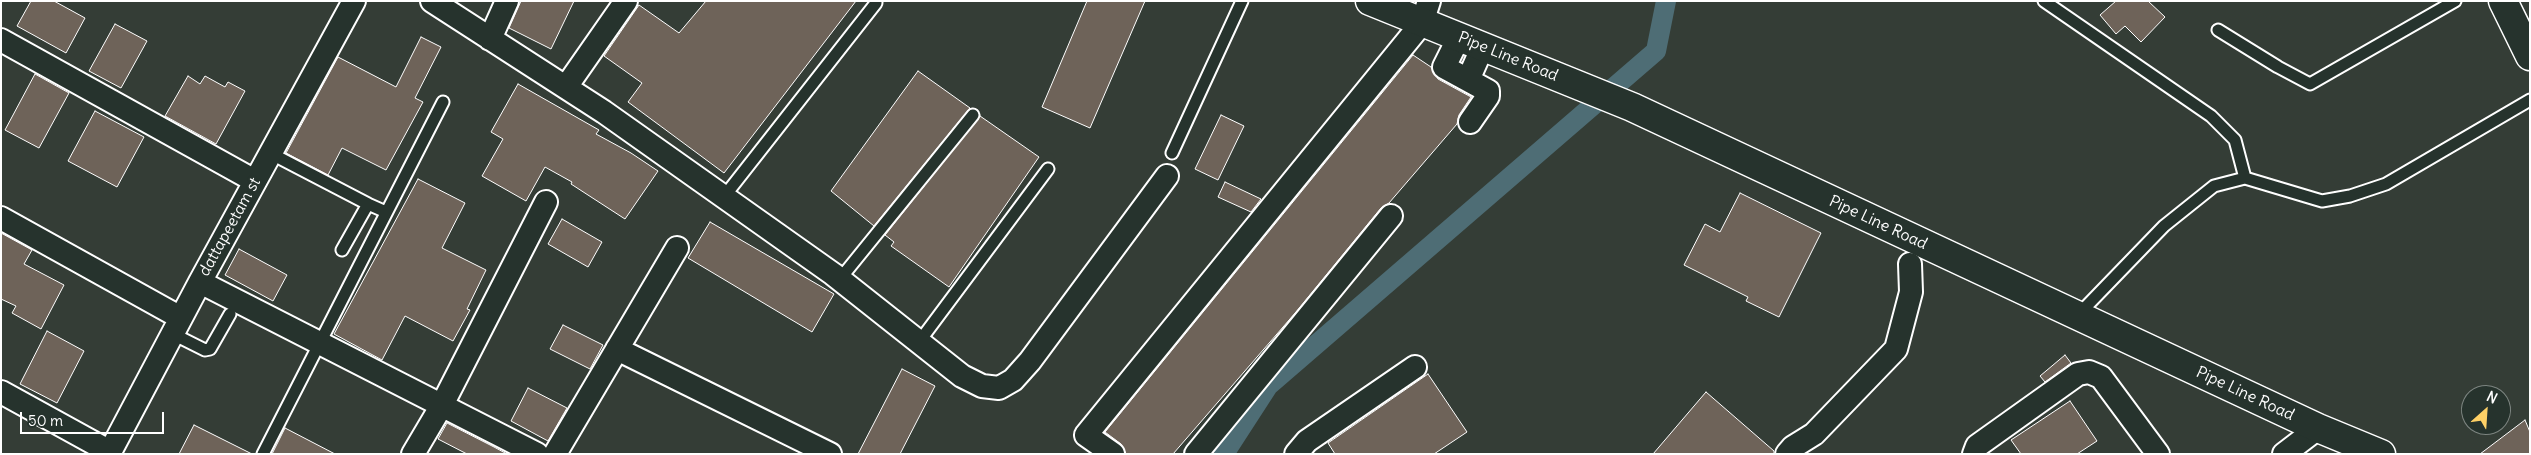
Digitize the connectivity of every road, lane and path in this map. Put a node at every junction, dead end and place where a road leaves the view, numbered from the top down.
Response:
1 (354, 1) edge
2 (432, 1) edge
3 (507, 1) edge
4 (626, 1) edge
5 (1242, 1) edge
6 (1370, 1) edge
7 (2044, 1) edge
8 (2455, 1) edge
9 (2503, 1) edge
10 (876, 3) dead end
11 (1425, 12) edge
12 (2218, 30) dead end
13 (490, 39) junction
14 (1, 40) edge
15 (1471, 42) junction
16 (2530, 56) edge
17 (566, 87) junction
18 (2530, 100) edge
19 (443, 102) dead end
20 (972, 115) dead end
21 (1470, 122) dead end
22 (270, 153) junction
23 (1172, 153) dead end
24 (1048, 168) dead end
25 (1167, 176) dead end
26 (2245, 178) junction
27 (255, 181) junction
28 (723, 198) junction
29 (546, 202) dead end
30 (368, 204) junction
31 (386, 212) junction
32 (1391, 216) dead end
33 (1, 218) edge
34 (677, 248) dead end
35 (342, 250) dead end
36 (1909, 251) junction
37 (840, 279) junction
38 (200, 282) junction
39 (230, 314) dead end
40 (2077, 316) junction
41 (177, 326) junction
42 (918, 342) junction
43 (321, 344) junction
44 (617, 349) junction
45 (1415, 367) dead end
46 (1, 392) edge
47 (442, 405) junction
48 (2318, 428) junction
49 (110, 453) edge
50 (263, 454) edge
51 (413, 454) edge
52 (538, 454) edge
53 (555, 454) edge
54 (830, 454) edge
55 (1113, 454) edge
56 (1196, 454) edge
57 (1296, 454) edge
58 (1788, 454) edge
59 (1974, 454) edge
60 (2158, 454) edge
61 (2284, 454) edge
62 (2381, 454) edge

1 - 22 street, dattapeetam st
2 - 13 street
3 - 13 street
4 - 17 street
5 - 23 lane
6 - 11 street, Pipe Line Road
7 - 26 lane
8 - 12 lane
9 - 16 street
10 - 28 lane
11 - 15 street, Pipe Line Road
11 - 55 street
13 - 17 street
14 - 27 street
15 - 21 street
15 - 36 street, Pipe Line Road
17 - 28 street
18 - 26 lane
19 - 31 lane
20 - 37 lane
22 - 27 street, dattapeetam st
22 - 30 lane
24 - 42 lane
25 - 42 street
26 - 40 lane
27 - 38 street, dattapeetam st
28 - 37 street
29 - 47 street
30 - 31 lane
30 - 35 lane
31 - 43 lane
32 - 56 street
33 - 41 street
34 - 44 street
36 - 40 street, Pipe Line Road
36 - 58 street
37 - 42 street
38 - 41 street, dattapeetam st
38 - 43 street
39 - 41 lane
40 - 48 street, Pipe Line Road
41 - 49 street, dattapeetam st
43 - 47 street
43 - 50 lane
44 - 53 street
44 - 54 street
45 - 57 street
46 - 49 street
47 - 51 street
47 - 52 street
48 - 61 street
48 - 62 street, Pipe Line Road
59 - 60 street

